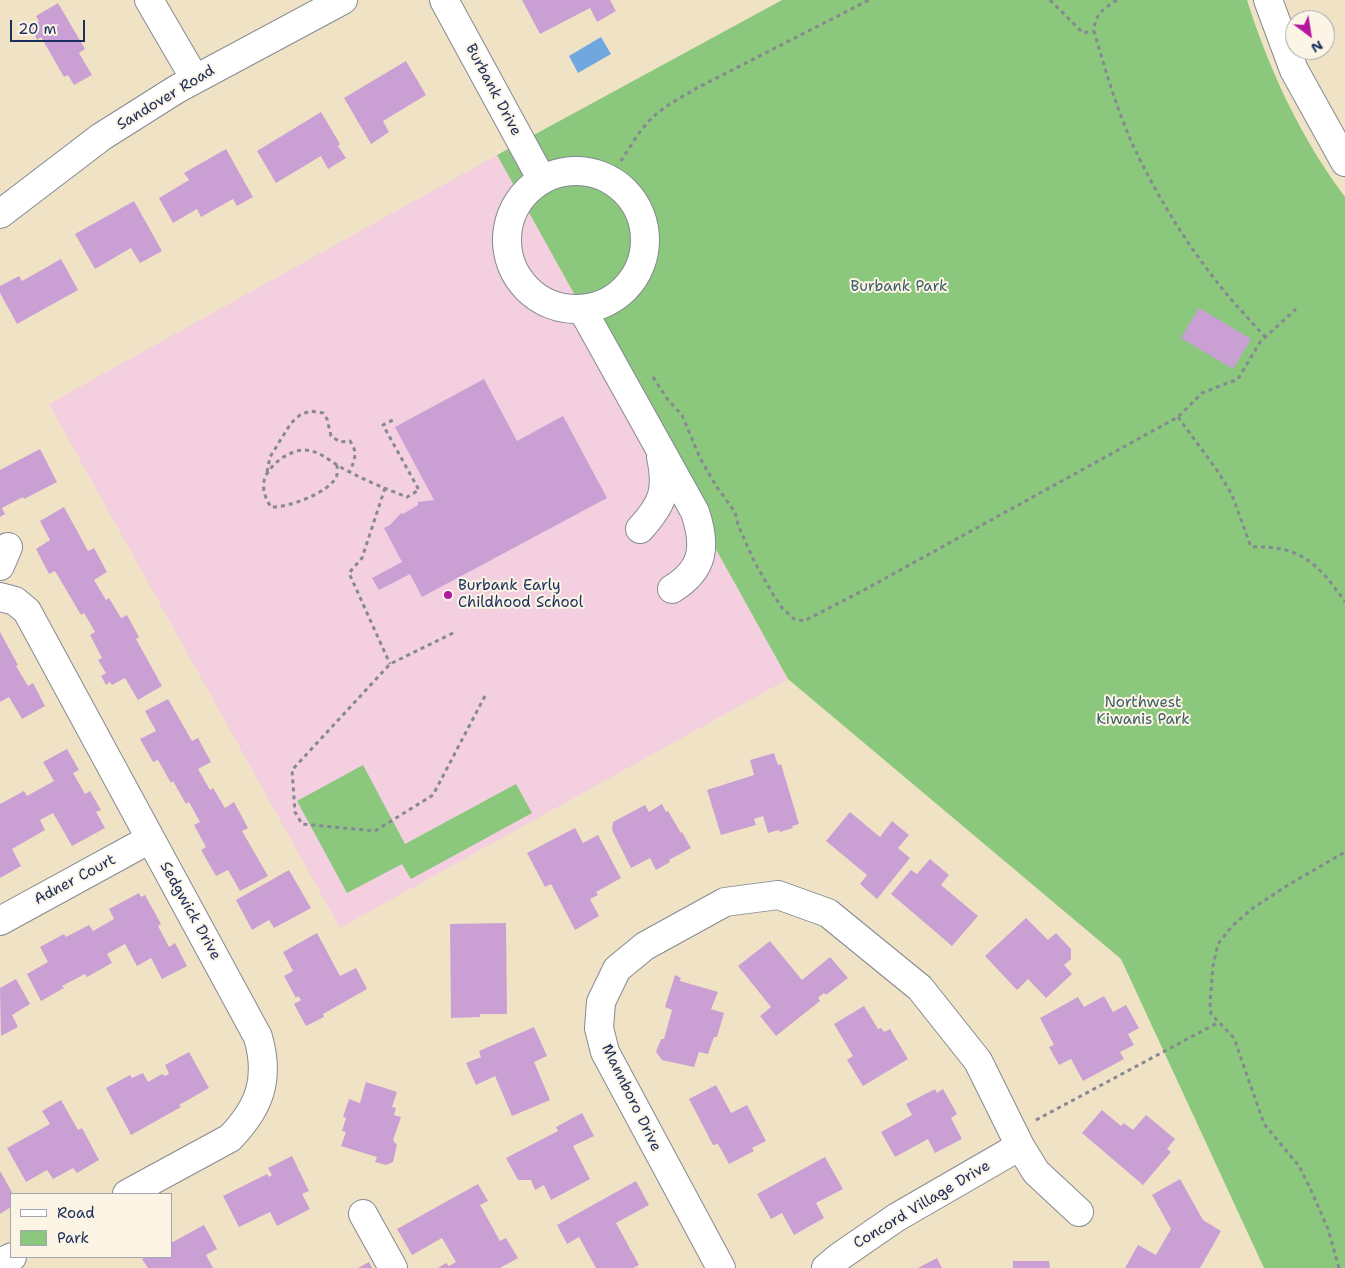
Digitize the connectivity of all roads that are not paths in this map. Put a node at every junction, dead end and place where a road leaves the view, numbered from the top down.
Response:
1 (149, 0) edge
2 (343, 0) edge
3 (444, 0) edge
4 (1268, 0) edge
5 (195, 79) junction
6 (1345, 162) edge
7 (542, 180) junction
8 (0, 214) edge
9 (582, 309) junction
10 (656, 441) junction
11 (640, 528) dead end
12 (672, 589) dead end
13 (0, 597) edge
14 (150, 840) junction
15 (0, 921) edge
16 (1017, 1139) junction
17 (129, 1193) edge
18 (1079, 1212) dead end
19 (362, 1214) dead end
20 (393, 1268) edge
21 (721, 1268) edge
22 (826, 1268) edge

1 - 5 street
2 - 5 street, Sandover Road
3 - 7 street, Burbank Drive
4 - 6 street
5 - 8 street, Sandover Road
7 - 9 street
7 - 9 street
9 - 10 street
10 - 11 street
10 - 12 street
13 - 14 street, Sedgwick Drive
14 - 15 street, Adner Court
14 - 17 street, Sedgwick Drive
16 - 18 street, Mannboro Drive
16 - 21 street, Mannboro Drive
16 - 22 street, Concord Village Drive
19 - 20 street

